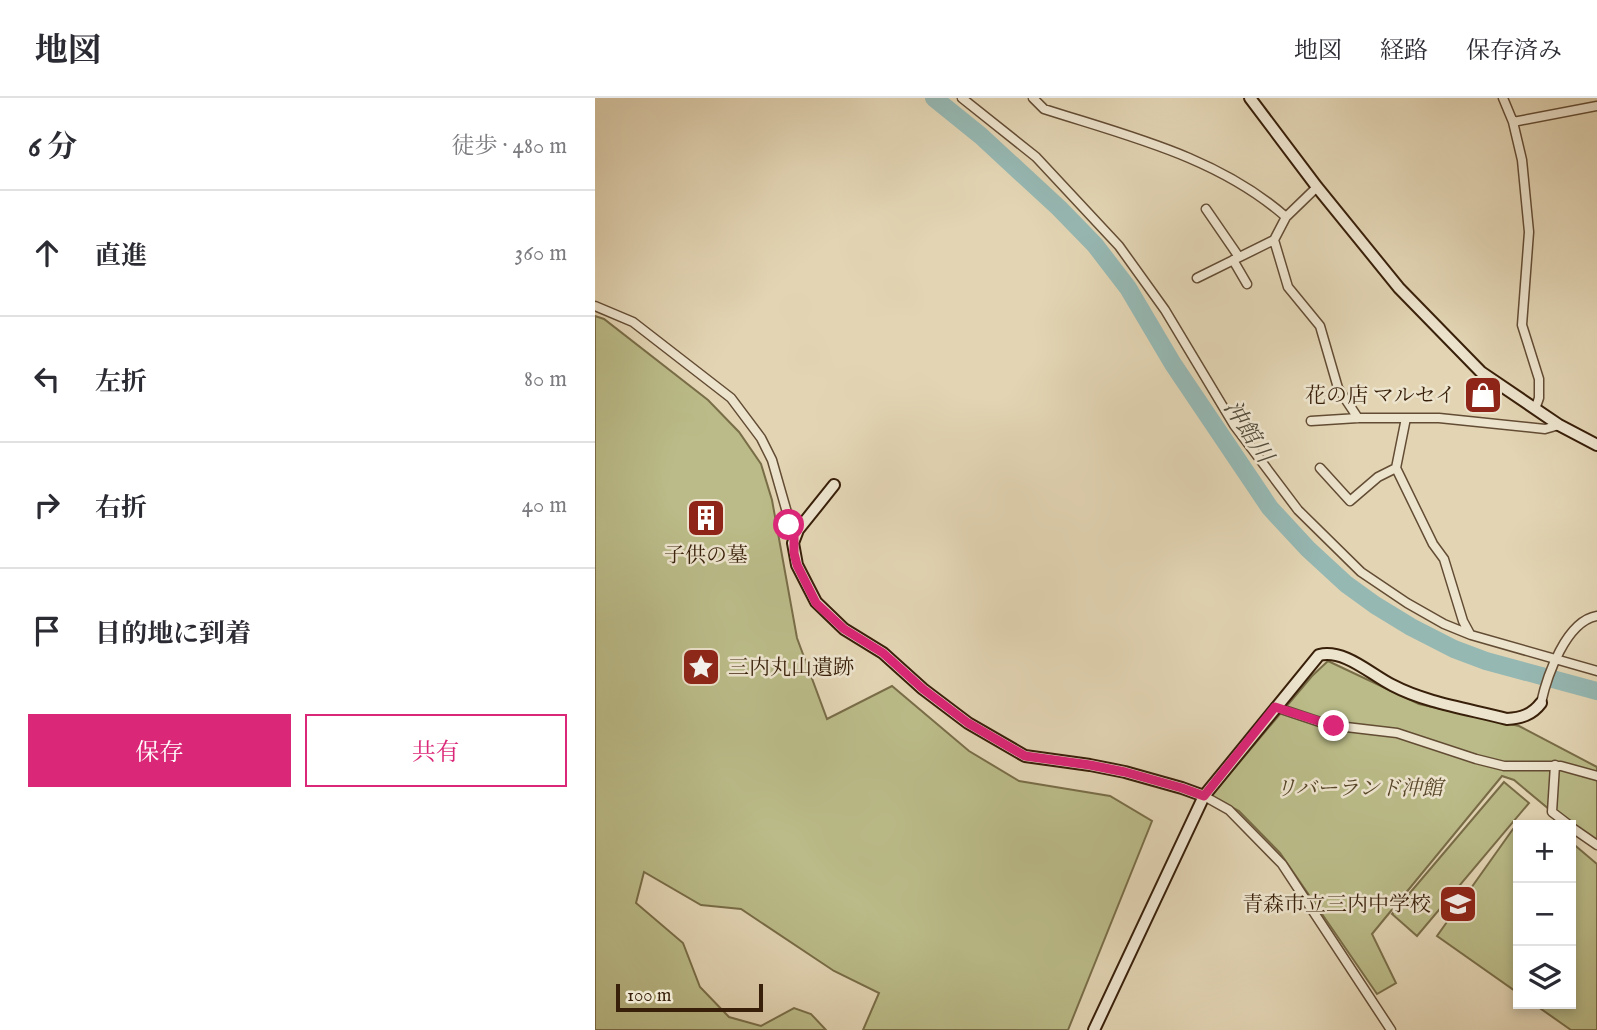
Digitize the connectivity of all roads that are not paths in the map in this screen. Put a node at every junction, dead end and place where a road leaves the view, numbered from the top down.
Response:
1 (962, 98) edge
2 (1033, 98) edge
3 (1249, 98) edge
4 (1503, 98) edge
5 (1597, 106) edge
6 (1513, 122) junction
7 (1317, 187) junction
8 (1206, 209) dead end
9 (1286, 217) junction
10 (1274, 240) junction
11 (1236, 259) junction
12 (1197, 278) dead end
13 (1247, 284) dead end
14 (595, 306) edge
15 (1535, 409) junction
16 (1357, 418) junction
17 (1406, 418) junction
18 (1311, 421) dead end
19 (1559, 425) junction
20 (1597, 445) edge
21 (1320, 468) dead end
22 (1396, 468) junction
23 (834, 485) dead end
24 (794, 537) junction
25 (1597, 615) edge
26 (1471, 635) junction
27 (1553, 660) junction
28 (1597, 671) edge
29 (1542, 698) joint
30 (1275, 707) junction
31 (1555, 765) junction
32 (1597, 776) edge
33 (1204, 796) junction
34 (1562, 820) edge
35 (1576, 830) edge
36 (1597, 845) edge
37 (1094, 1030) edge
38 (1391, 1030) edge

1 - 26 street
2 - 9 street
3 - 7 street
4 - 6 street
5 - 6 street
6 - 15 street
7 - 9 street
7 - 15 street
8 - 11 street
9 - 10 street
10 - 11 street
10 - 16 street
11 - 12 street
11 - 13 street
14 - 24 street
15 - 19 street
16 - 17 street
16 - 18 street
17 - 19 street
17 - 22 street
19 - 20 street
21 - 22 street
22 - 26 street
23 - 24 street
24 - 33 street
25 - 27 street
26 - 27 street
27 - 28 street
27 - 29 street
29 - 30 street
30 - 31 street
30 - 33 street
31 - 32 street
31 - 34 street
33 - 37 street
33 - 38 street
35 - 36 street

